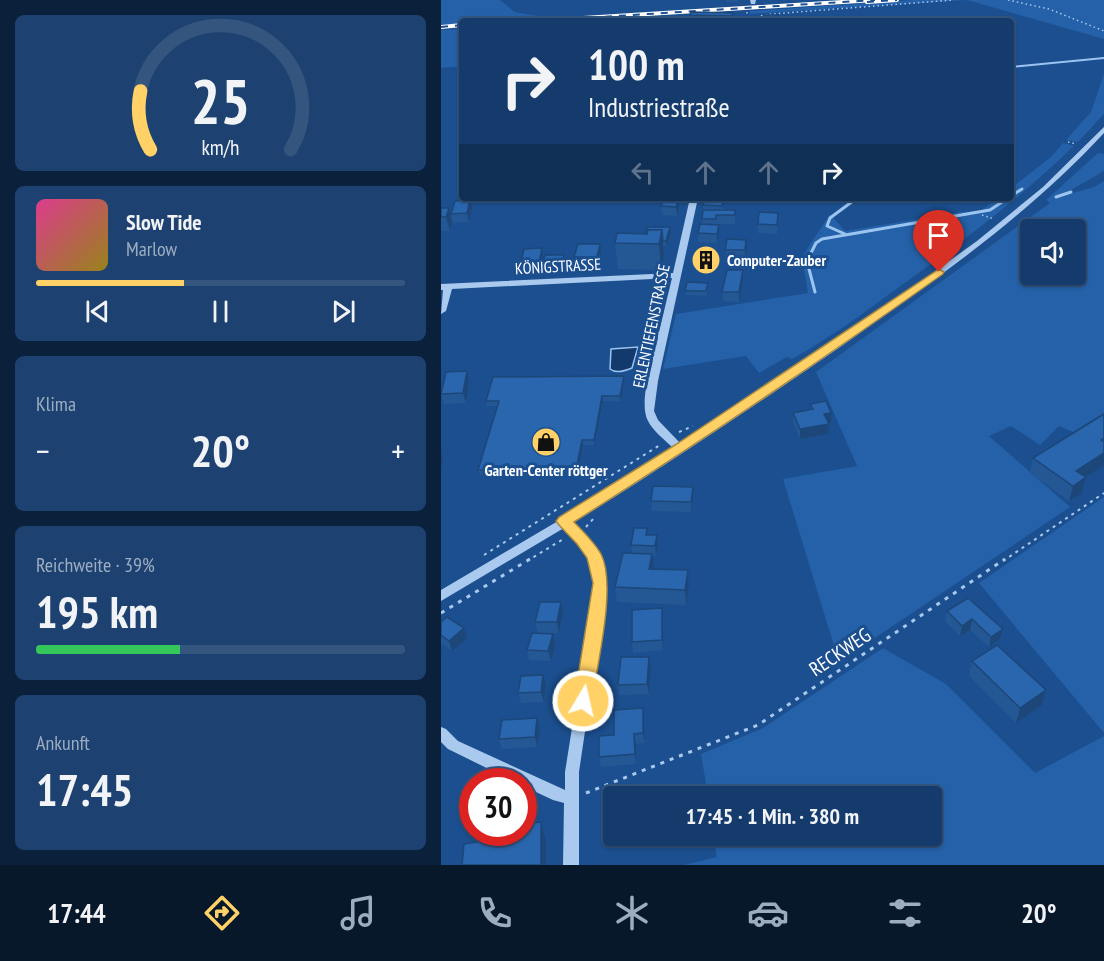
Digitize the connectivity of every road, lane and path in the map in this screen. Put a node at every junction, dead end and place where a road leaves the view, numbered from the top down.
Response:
1 (953, 0) edge
2 (1008, 0) edge
3 (747, 12) dead end
4 (747, 18) edge
5 (757, 18) edge
6 (1104, 31) edge
7 (1104, 129) edge
8 (1079, 145) dead end
9 (1072, 152) dead end
10 (693, 201) edge
11 (994, 219) dead end
12 (985, 226) dead end
13 (677, 275) junction
14 (444, 286) edge
15 (441, 311) edge
16 (648, 335) dead end
17 (663, 335) junction
18 (696, 426) dead end
19 (671, 438) junction
20 (680, 449) junction
21 (1104, 493) edge
22 (564, 521) junction
23 (575, 531) junction
24 (478, 559) dead end
25 (441, 596) edge
26 (441, 613) edge
27 (441, 733) edge
28 (572, 798) junction
29 (571, 865) edge

1 - 5 path
2 - 6 path
3 - 4 path
7 - 20 street
8 - 9 path
10 - 13 street, ERLENTIEFENSTRASSE
11 - 12 path
13 - 14 street, KÖNIGSTRASSE
13 - 17 street, ERLENTIEFENSTRASSE
14 - 15 street
16 - 17 street
17 - 19 street, ERLENTIEFENSTRASSE
18 - 19 path
19 - 20 street, ERLENTIEFENSTRASSE
19 - 24 path
20 - 22 street
21 - 28 path, RECKWEG
22 - 23 street
22 - 25 street
23 - 26 path
23 - 28 street
27 - 28 street
28 - 29 street

